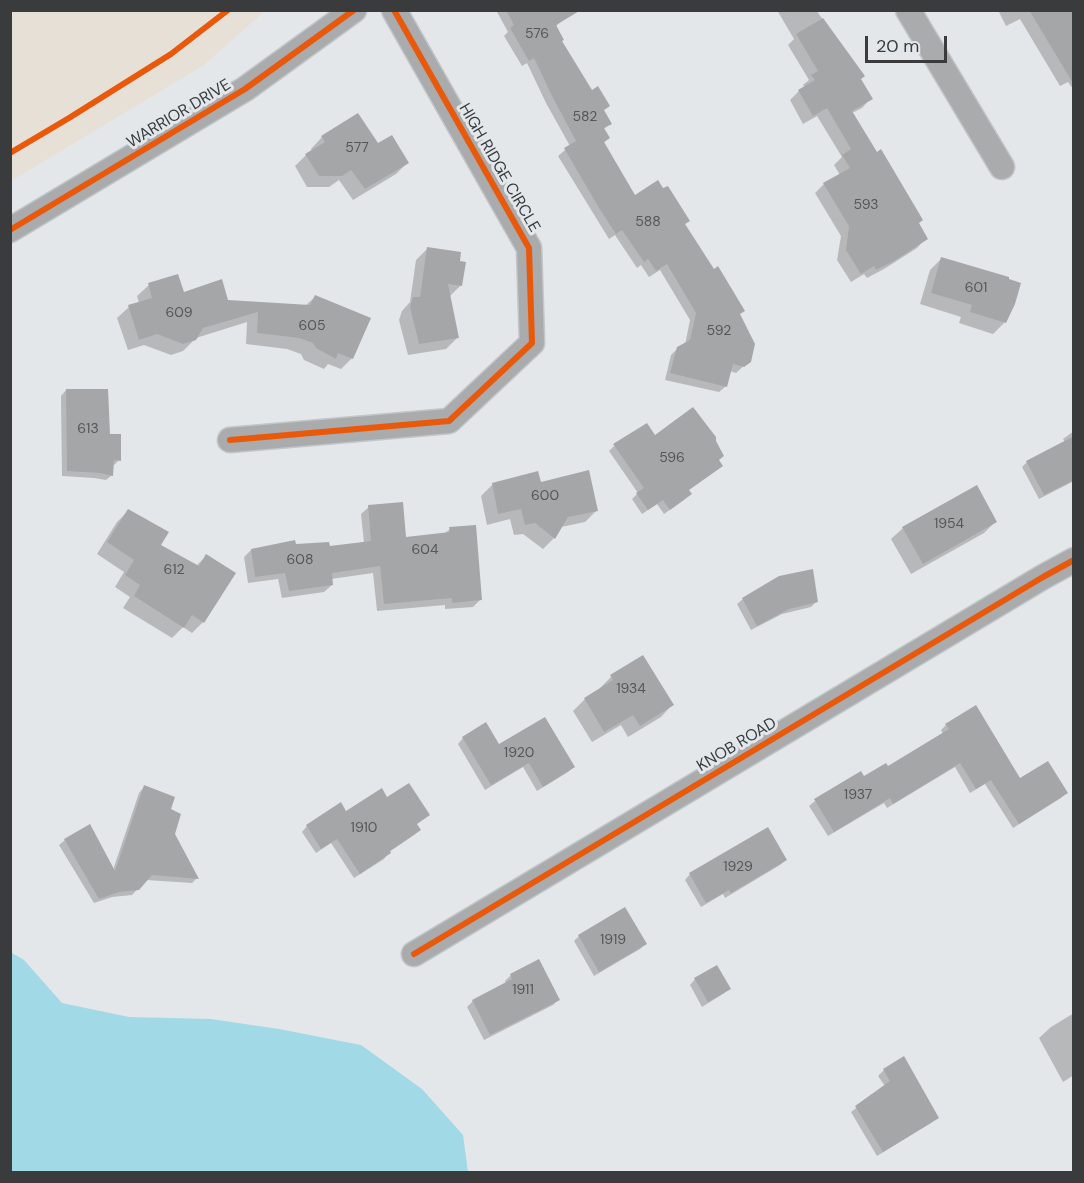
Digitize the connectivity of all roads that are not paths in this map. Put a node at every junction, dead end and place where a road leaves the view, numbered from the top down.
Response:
1 (354, 10) edge
2 (394, 10) edge
3 (908, 10) edge
4 (1002, 167) dead end
5 (10, 230) edge
6 (230, 440) dead end
7 (1074, 560) edge
8 (414, 954) dead end

1 - 5 street, WARRIOR DRIVE
2 - 6 street, HIGH RIDGE CIRCLE
3 - 4 street
7 - 8 street, KNOB ROAD

